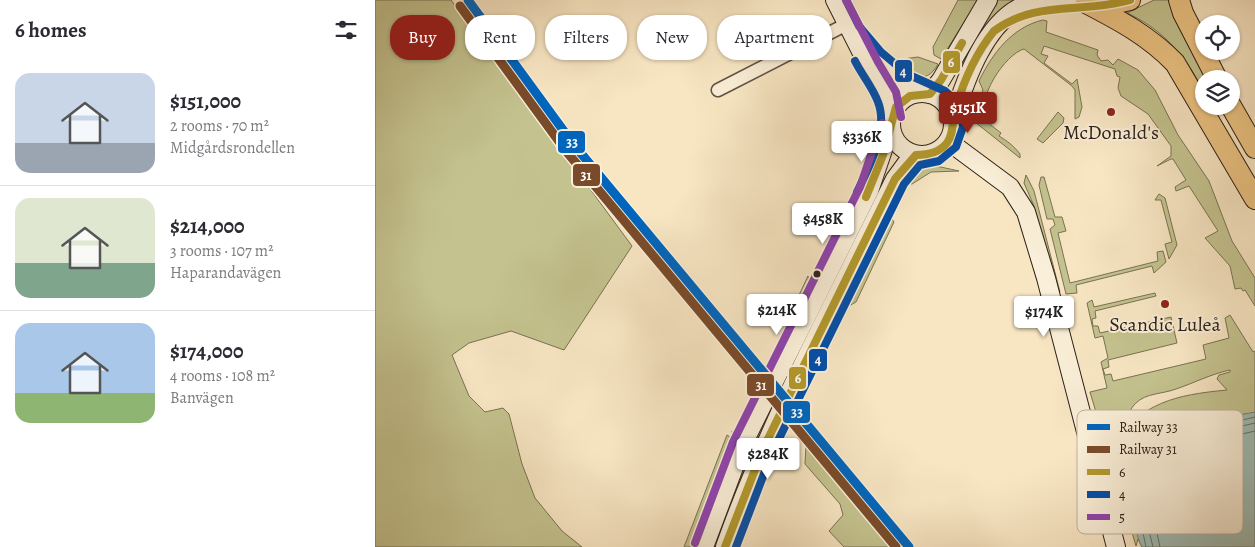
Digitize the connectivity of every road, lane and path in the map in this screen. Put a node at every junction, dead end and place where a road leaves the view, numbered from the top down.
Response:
1 (835, 0) edge
2 (988, 0) edge
3 (1130, 0) edge
4 (1179, 0) edge
5 (1079, 2) edge
6 (849, 28) junction
7 (1212, 70) edge
8 (718, 90) dead end
9 (926, 94) junction
10 (1236, 115) edge
11 (953, 119) junction
12 (891, 123) junction
13 (948, 141) junction
14 (1255, 148) edge
15 (916, 155) junction
16 (1255, 199) edge
17 (1079, 410) edge
18 (1113, 534) edge
19 (704, 547) edge
20 (725, 547) edge
21 (1116, 547) edge

1 - 6 main road
2 - 9 main road
3 - 5 main road
4 - 7 main road
5 - 11 main road
5 - 16 main road
6 - 8 street
6 - 9 main road
6 - 12 main road
9 - 11 main road
9 - 12 main road
10 - 14 main road
11 - 13 main road
12 - 15 main road
12 - 19 main road
13 - 15 main road
13 - 17 main road
15 - 20 main road
18 - 21 main road

